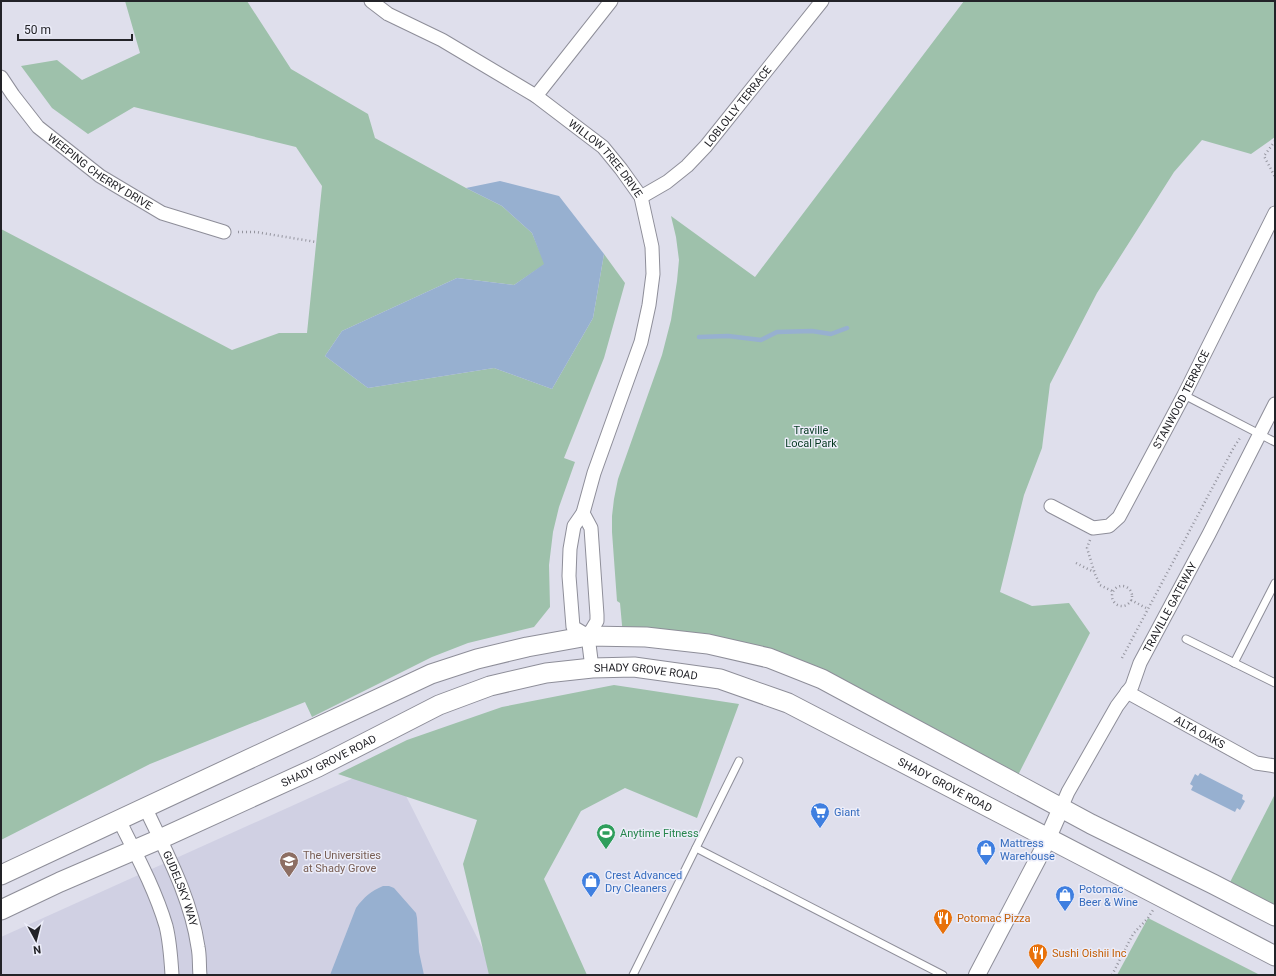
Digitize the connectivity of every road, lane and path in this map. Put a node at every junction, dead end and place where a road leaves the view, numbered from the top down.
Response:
1 (371, 1) edge
2 (612, 1) edge
3 (822, 1) edge
4 (1, 77) edge
5 (536, 96) junction
6 (1275, 141) edge
7 (1275, 177) edge
8 (641, 197) junction
9 (1275, 213) edge
10 (224, 232) joint
11 (316, 242) dead end
12 (1184, 395) junction
13 (1275, 404) edge
14 (1237, 433) dead end
15 (1260, 434) junction
16 (1275, 442) edge
17 (1051, 506) dead end
18 (583, 513) junction
19 (1093, 528) junction
20 (1076, 563) dead end
21 (1094, 572) junction
22 (1275, 583) edge
23 (1114, 592) junction
24 (1131, 600) junction
25 (1148, 609) junction
26 (588, 636) junction
27 (1186, 639) dead end
28 (1122, 658) dead end
29 (1234, 663) junction
30 (592, 668) junction
31 (1275, 683) edge
32 (1127, 692) junction
33 (739, 761) dead end
34 (1275, 766) edge
35 (146, 808) junction
36 (1061, 808) junction
37 (119, 820) junction
38 (1048, 837) junction
39 (160, 839) junction
40 (696, 848) junction
41 (134, 851) junction
42 (1, 875) edge
43 (1, 910) edge
44 (1153, 910) dead end
45 (1275, 916) edge
46 (1275, 956) edge
47 (172, 975) edge
48 (200, 975) edge
49 (633, 975) edge
50 (942, 975) edge
51 (977, 975) edge
52 (1112, 975) edge

1 - 5 street, WILLOW TREE DRIVE
2 - 5 street
3 - 8 street, LOBLOLLY TERRACE
4 - 10 street, WEEPING CHERRY DRIVE
5 - 8 street, WILLOW TREE DRIVE
6 - 7 path
8 - 18 street, WILLOW TREE DRIVE
9 - 12 street, STANWOOD TERRACE
10 - 11 path
12 - 15 lane
12 - 19 street, STANWOOD TERRACE
13 - 15 street, TRAVILLE GATEWAY
14 - 25 path
15 - 16 lane
15 - 32 street, TRAVILLE GATEWAY
17 - 19 street
18 - 26 street
18 - 26 street, WILLOW TREE DRIVE
19 - 21 path
20 - 21 path
21 - 23 path
22 - 29 lane
23 - 24 path
23 - 24 path
24 - 25 path
25 - 28 path
26 - 30 street
26 - 35 main road
26 - 36 main road
27 - 29 lane
29 - 31 lane
30 - 38 main road, SHADY GROVE ROAD
30 - 39 main road, SHADY GROVE ROAD
32 - 34 street, ALTA OAKS
32 - 36 street, TRAVILLE GATEWAY
33 - 40 lane
35 - 37 main road
35 - 39 street, GUDELSKY WAY
36 - 38 street
36 - 45 main road
37 - 41 street
37 - 42 main road
38 - 46 main road, SHADY GROVE ROAD
38 - 51 street
39 - 41 main road, SHADY GROVE ROAD
39 - 48 street, GUDELSKY WAY
40 - 49 lane
40 - 50 lane
41 - 43 main road, SHADY GROVE ROAD
41 - 47 street
44 - 52 path

